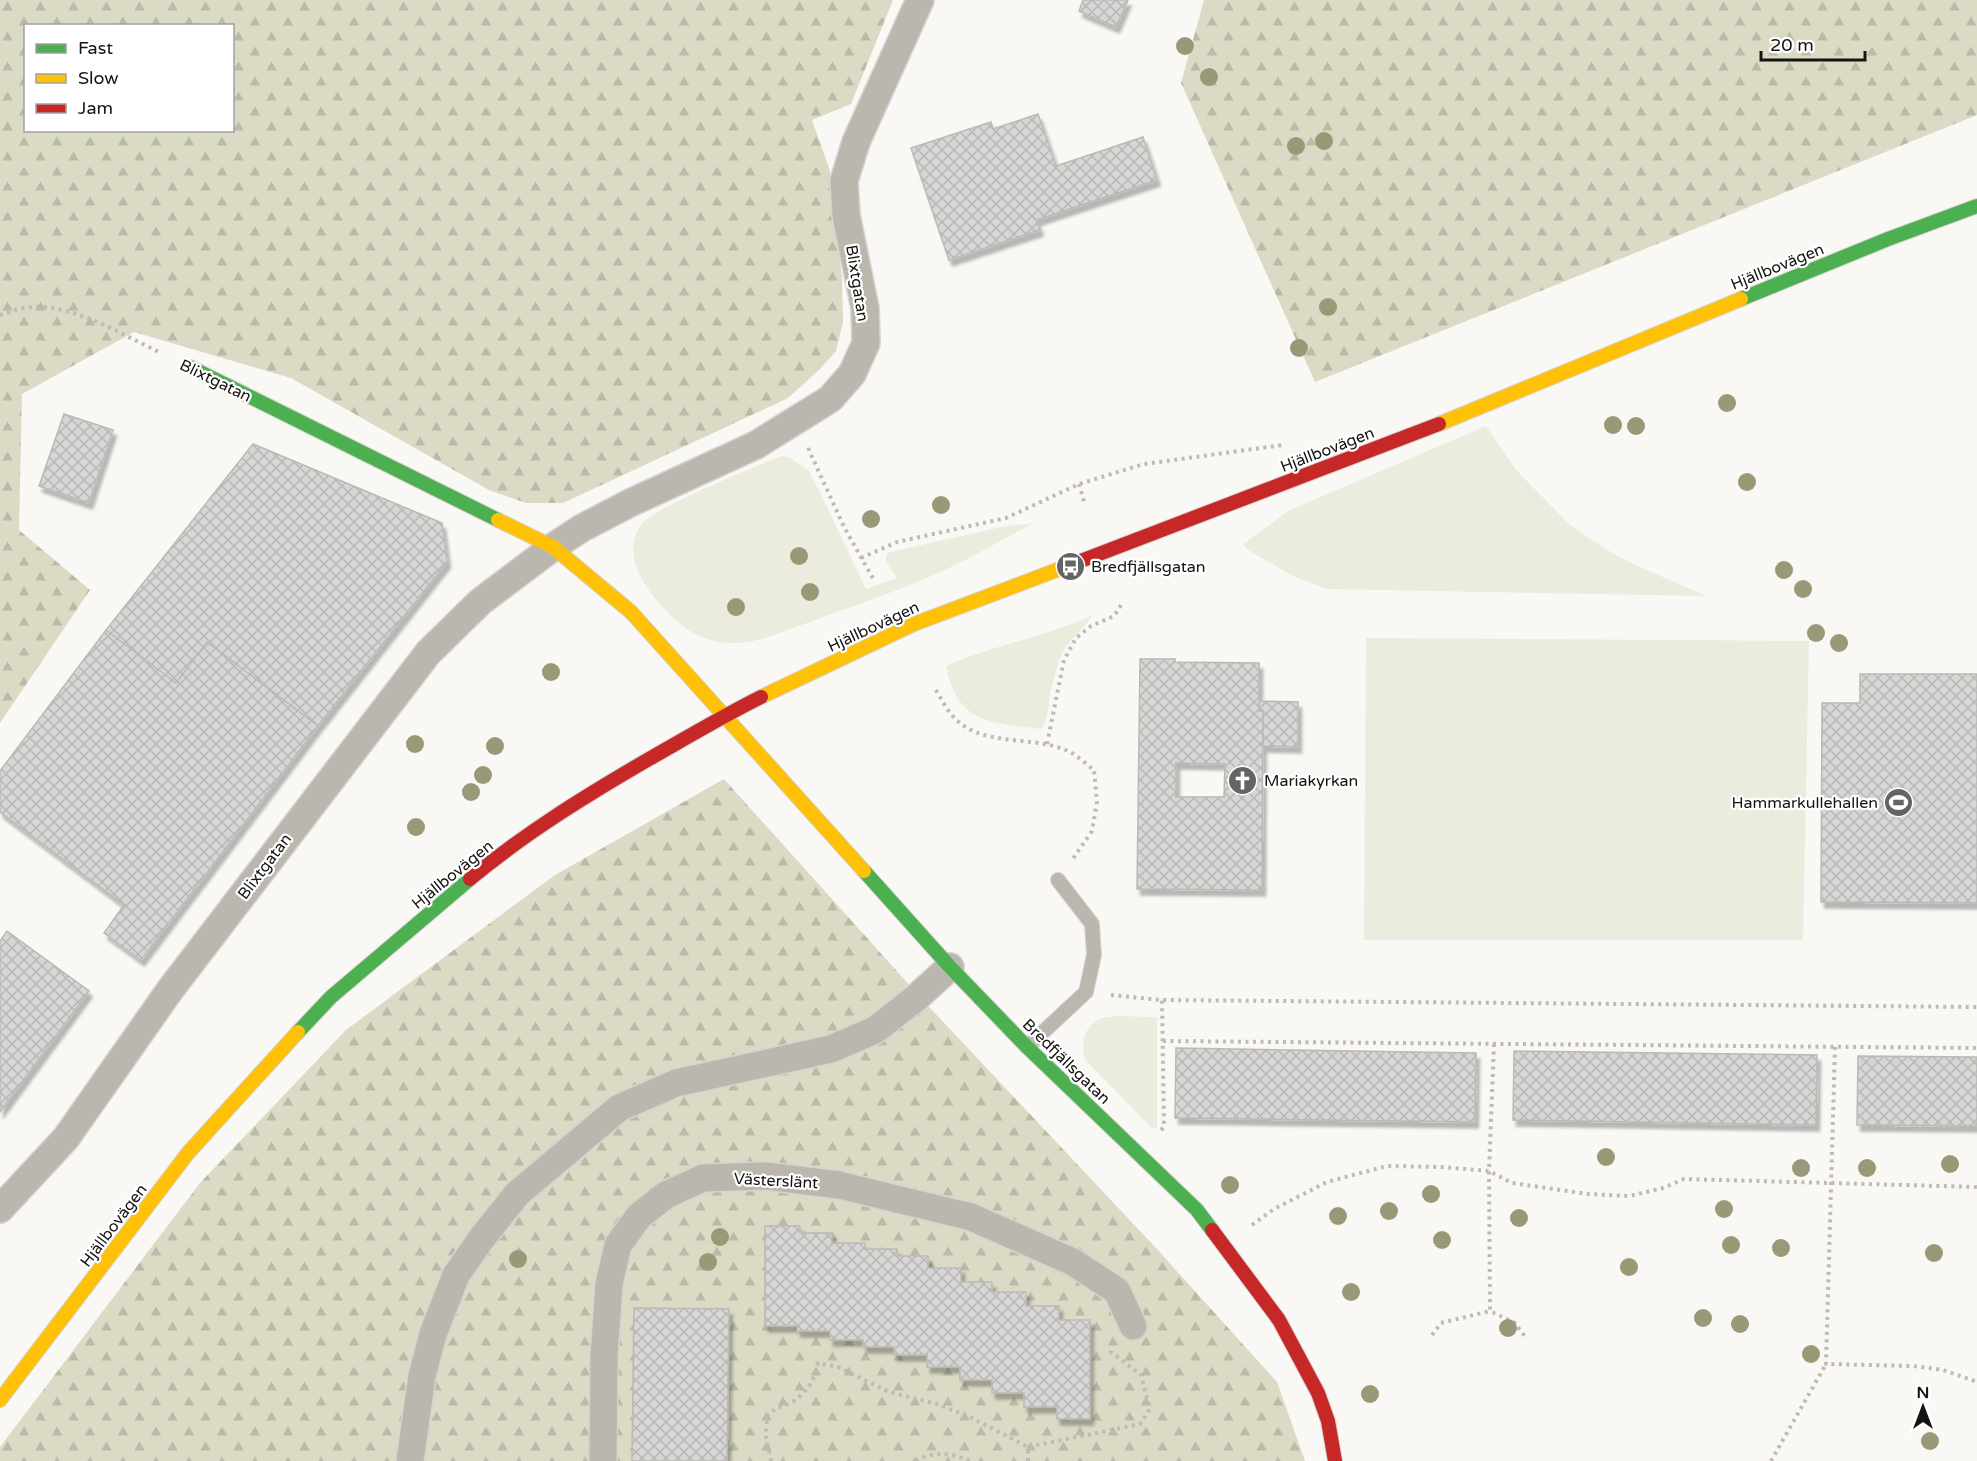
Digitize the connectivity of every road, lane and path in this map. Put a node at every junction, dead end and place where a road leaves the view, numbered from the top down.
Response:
1 (920, 0) edge
2 (1977, 206) edge
3 (0, 315) edge
4 (190, 367) joint
5 (794, 420) junction
6 (1287, 444) dead end
7 (1079, 484) junction
8 (1085, 505) dead end
9 (553, 547) junction
10 (861, 558) junction
11 (875, 582) dead end
12 (1122, 604) dead end
13 (936, 690) dead end
14 (725, 715) junction
15 (1047, 744) junction
16 (1058, 880) joint
17 (950, 967) junction
18 (1086, 992) junction
19 (1162, 1000) junction
20 (1977, 1007) edge
21 (1163, 1041) junction
22 (1494, 1044) junction
23 (1027, 1047) junction
24 (1835, 1047) junction
25 (1977, 1048) edge
26 (1139, 1154) junction
27 (1490, 1171) junction
28 (1833, 1183) junction
29 (1977, 1187) edge
30 (0, 1209) edge
31 (1274, 1209) dead end
32 (1490, 1311) junction
33 (1133, 1326) joint
34 (1432, 1335) dead end
35 (1526, 1338) dead end
36 (1826, 1364) junction
37 (1977, 1382) edge
38 (0, 1400) edge
39 (1028, 1447) junction
40 (410, 1461) edge
41 (603, 1461) edge
42 (771, 1461) edge
43 (916, 1461) edge
44 (971, 1461) edge
45 (1028, 1461) edge
46 (1335, 1461) edge
47 (1771, 1461) edge

1 - 5 street, Blixtgatan
2 - 14 street, Hjällbovägen
3 - 4 path, Blixtgatan
4 - 9 street, Blixtgatan
5 - 9 street, Blixtgatan
5 - 10 path
6 - 7 path
7 - 8 path
7 - 10 path
9 - 14 street, Blixtgatan
9 - 30 street, Blixtgatan
10 - 11 path
12 - 15 path
13 - 15 path
14 - 17 street, Bredfjällsgatan
14 - 38 street, Hjällbovägen
15 - 16 path
16 - 18 lane
17 - 23 street, Bredfjällsgatan
17 - 40 street
18 - 19 path
18 - 23 lane
19 - 20 path
19 - 21 path
21 - 22 path
21 - 26 path
22 - 24 path
22 - 27 path
23 - 26 street, Bredfjällsgatan
24 - 25 path
24 - 28 path
26 - 46 street, Bredfjällsgatan
27 - 28 path
27 - 31 path
27 - 32 path
28 - 29 path
28 - 36 path
32 - 34 path
32 - 35 path
33 - 39 path
33 - 41 street, Västerslänt
36 - 37 path
36 - 47 path
39 - 42 path
39 - 45 path
43 - 44 path

